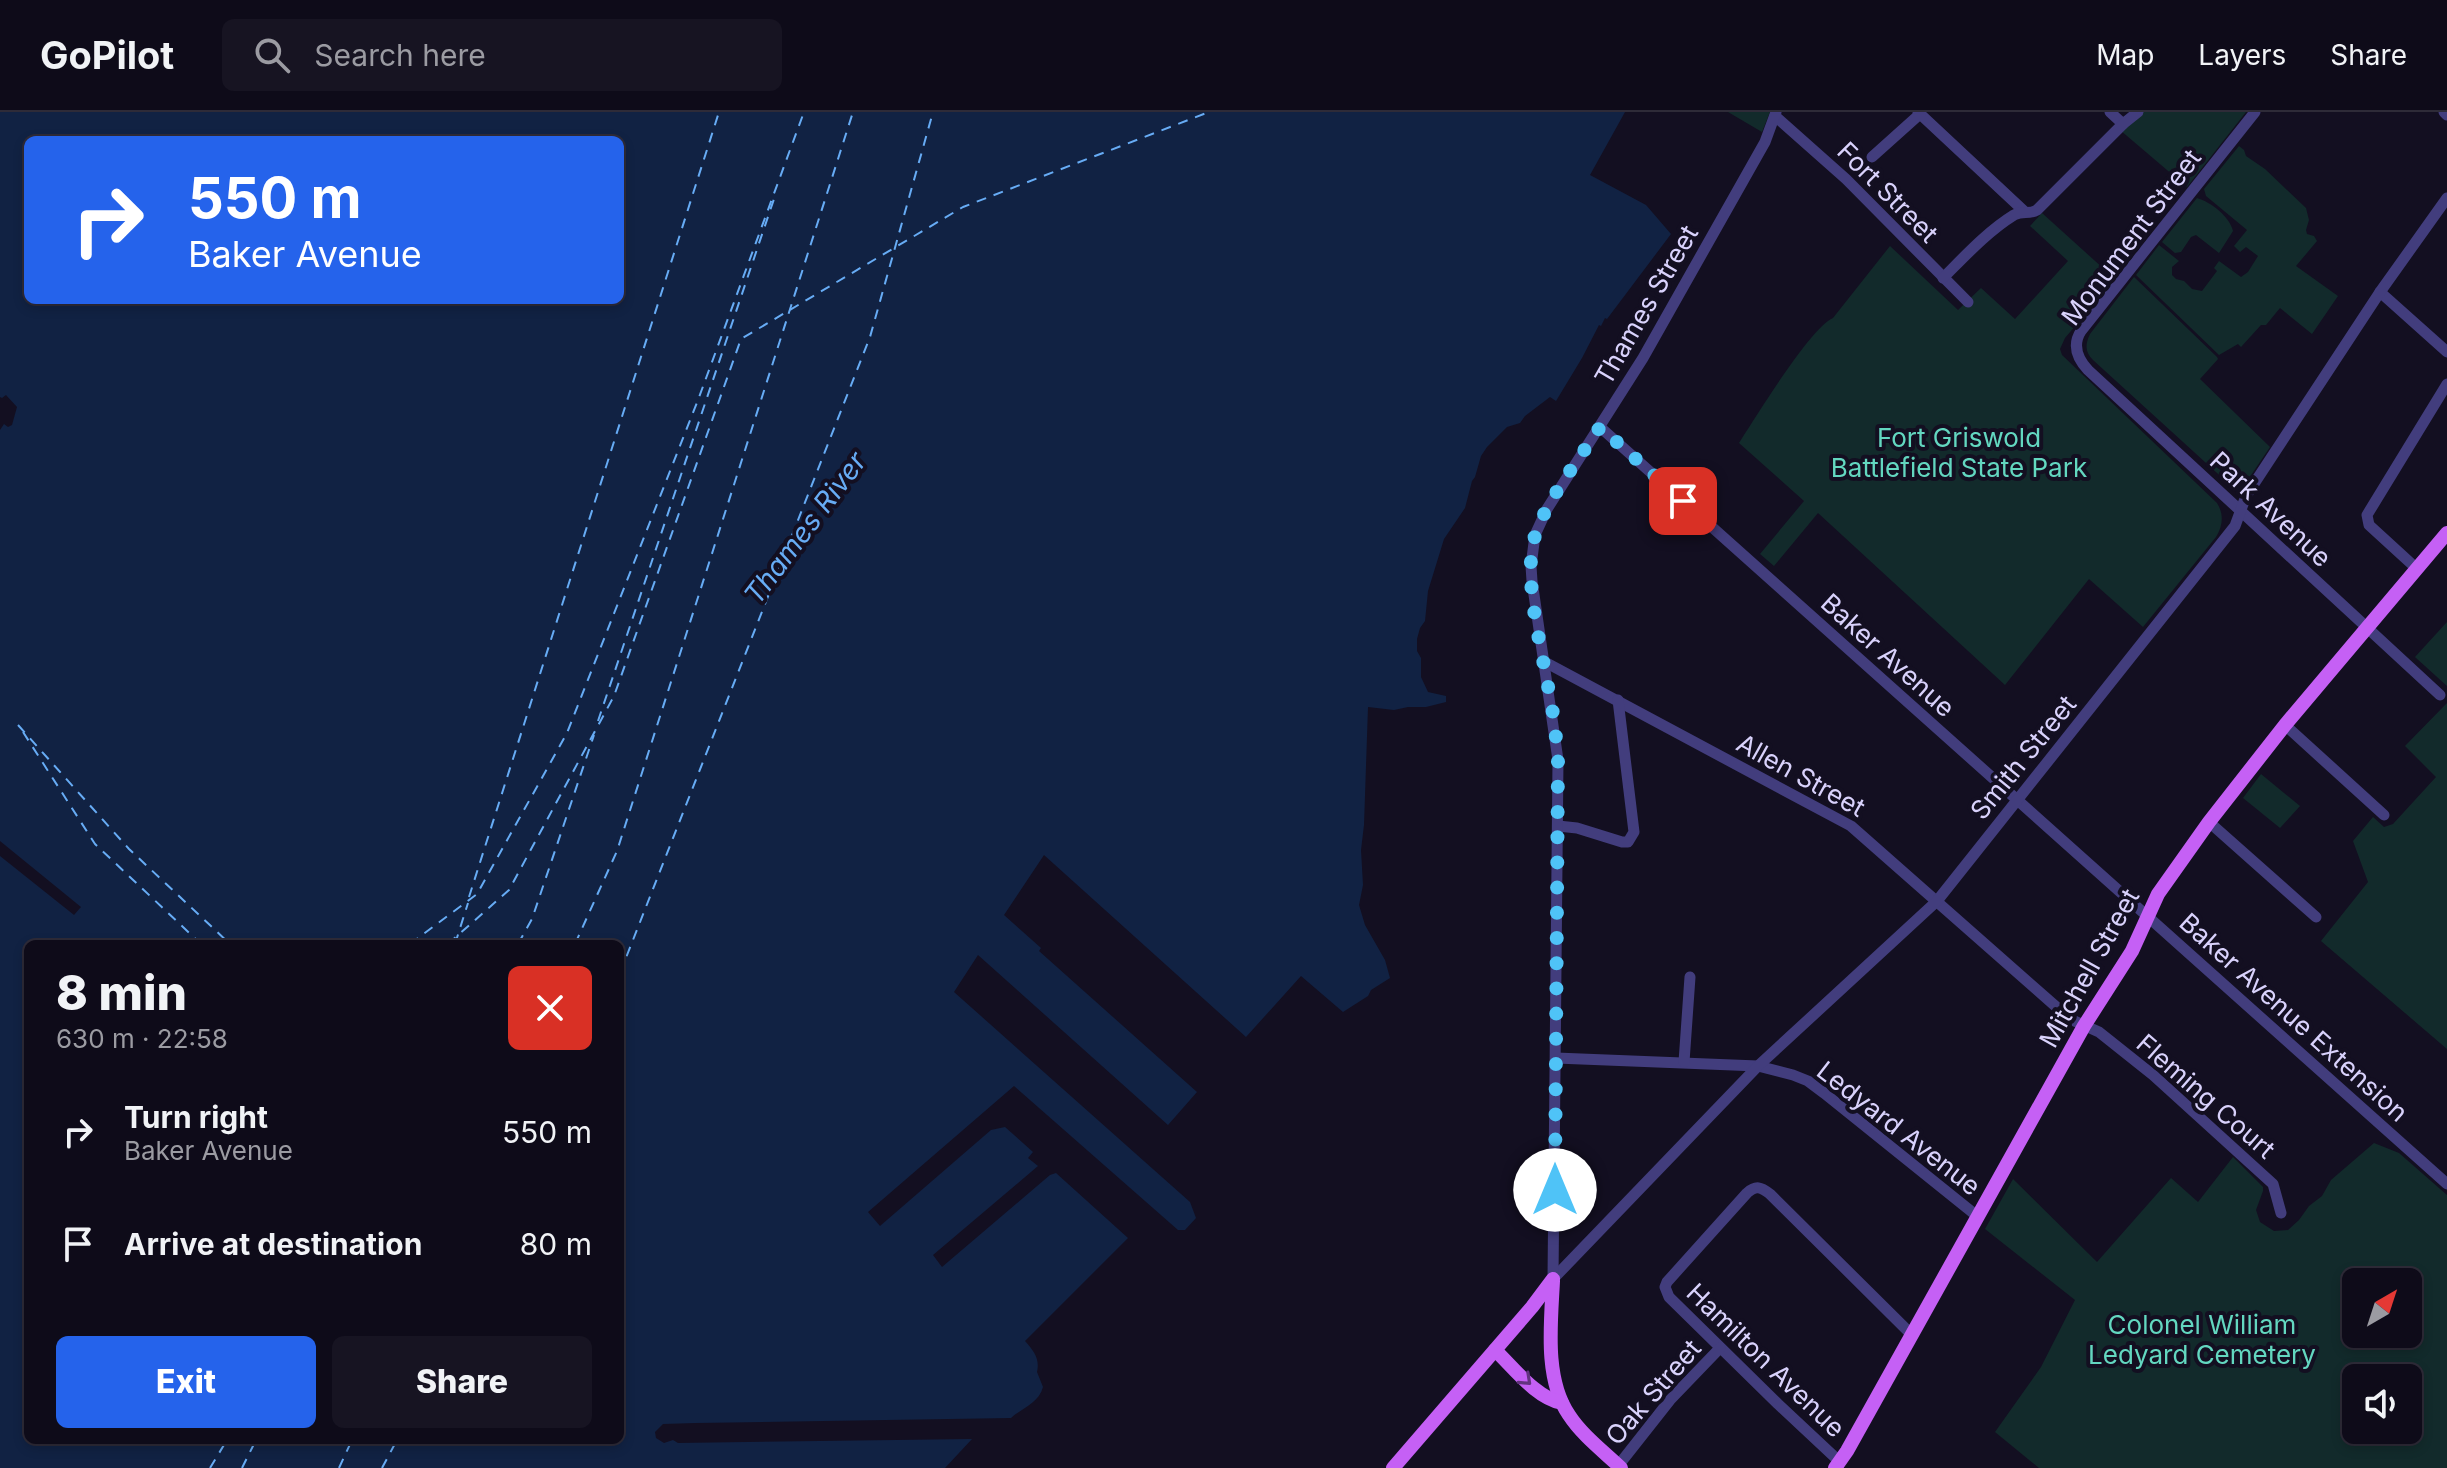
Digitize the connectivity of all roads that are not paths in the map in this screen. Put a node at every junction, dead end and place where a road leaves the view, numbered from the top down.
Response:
1 (2110, 112) edge
2 (2138, 112) edge
3 (2255, 112) edge
4 (1919, 113) edge
5 (1776, 114) edge
6 (2123, 124) junction
7 (1872, 157) dead end
8 (2447, 198) edge
9 (2025, 212) junction
10 (1943, 278) junction
11 (2380, 292) junction
12 (1968, 302) dead end
13 (2447, 352) edge
14 (2077, 353) joint
15 (2447, 384) edge
16 (1600, 427) junction
17 (2239, 510) junction
18 (2447, 533) edge
19 (2416, 568) junction
20 (2367, 628) junction
21 (1543, 661) junction
22 (2440, 695) dead end
23 (1618, 700) junction
24 (2285, 725) junction
25 (2018, 800) junction
26 (2384, 815) dead end
27 (2209, 822) junction
28 (1558, 826) junction
29 (1937, 901) junction
30 (2148, 916) junction
31 (2316, 917) dead end
32 (1690, 977) dead end
33 (2084, 1026) junction
34 (1556, 1058) junction
35 (1684, 1062) junction
36 (1758, 1066) junction
37 (2447, 1184) edge
38 (2281, 1213) dead end
39 (1977, 1216) junction
40 (1553, 1279) junction
41 (1911, 1334) junction
42 (1720, 1348) junction
43 (1495, 1350) junction
44 (1562, 1403) junction
45 (1838, 1465) edge
46 (1620, 1467) edge
47 (1393, 1468) edge

1 - 6 street
2 - 6 street
3 - 14 street, Monument Street
4 - 7 street
4 - 9 street
5 - 10 street, Fort Street
5 - 16 street, Thames Street
6 - 9 street
8 - 11 street, Smith Street
9 - 10 street
10 - 12 street, Fort Street
11 - 13 street
11 - 17 street, Smith Street
14 - 17 street, Park Avenue
15 - 19 street
16 - 21 street, Thames Street
16 - 25 street, Baker Avenue
17 - 20 street, Park Avenue
17 - 25 street, Smith Street
18 - 19 main road, Mitchell Street
19 - 20 main road, Mitchell Street
20 - 22 street, Park Avenue
20 - 24 main road, Mitchell Street
21 - 23 street, Allen Street
21 - 28 street, Thames Street
23 - 28 street
23 - 29 street, Allen Street
24 - 26 street
24 - 27 main road, Mitchell Street
25 - 29 street, Smith Street
25 - 30 street, Baker Avenue
27 - 30 main road, Mitchell Street
27 - 31 street
28 - 34 street, Thames Street
29 - 33 street, Allen Street
29 - 36 street, Smith Street
30 - 33 main road, Mitchell Street
30 - 37 street, Baker Avenue Extension
32 - 35 street
33 - 38 street, Fleming Court
33 - 39 main road, Mitchell Street
34 - 35 street, Ledyard Avenue
34 - 40 street, Thames Street
35 - 36 street, Ledyard Avenue
36 - 39 street, Ledyard Avenue
36 - 40 street, Smith Street
39 - 41 main road, Mitchell Street
40 - 43 main road
40 - 44 main road
41 - 42 street, Hamilton Avenue
41 - 45 main road, Mitchell Street
42 - 45 street, Hamilton Avenue
42 - 46 street, Oak Street
43 -> 44 main road
43 - 47 main road
44 - 46 main road

